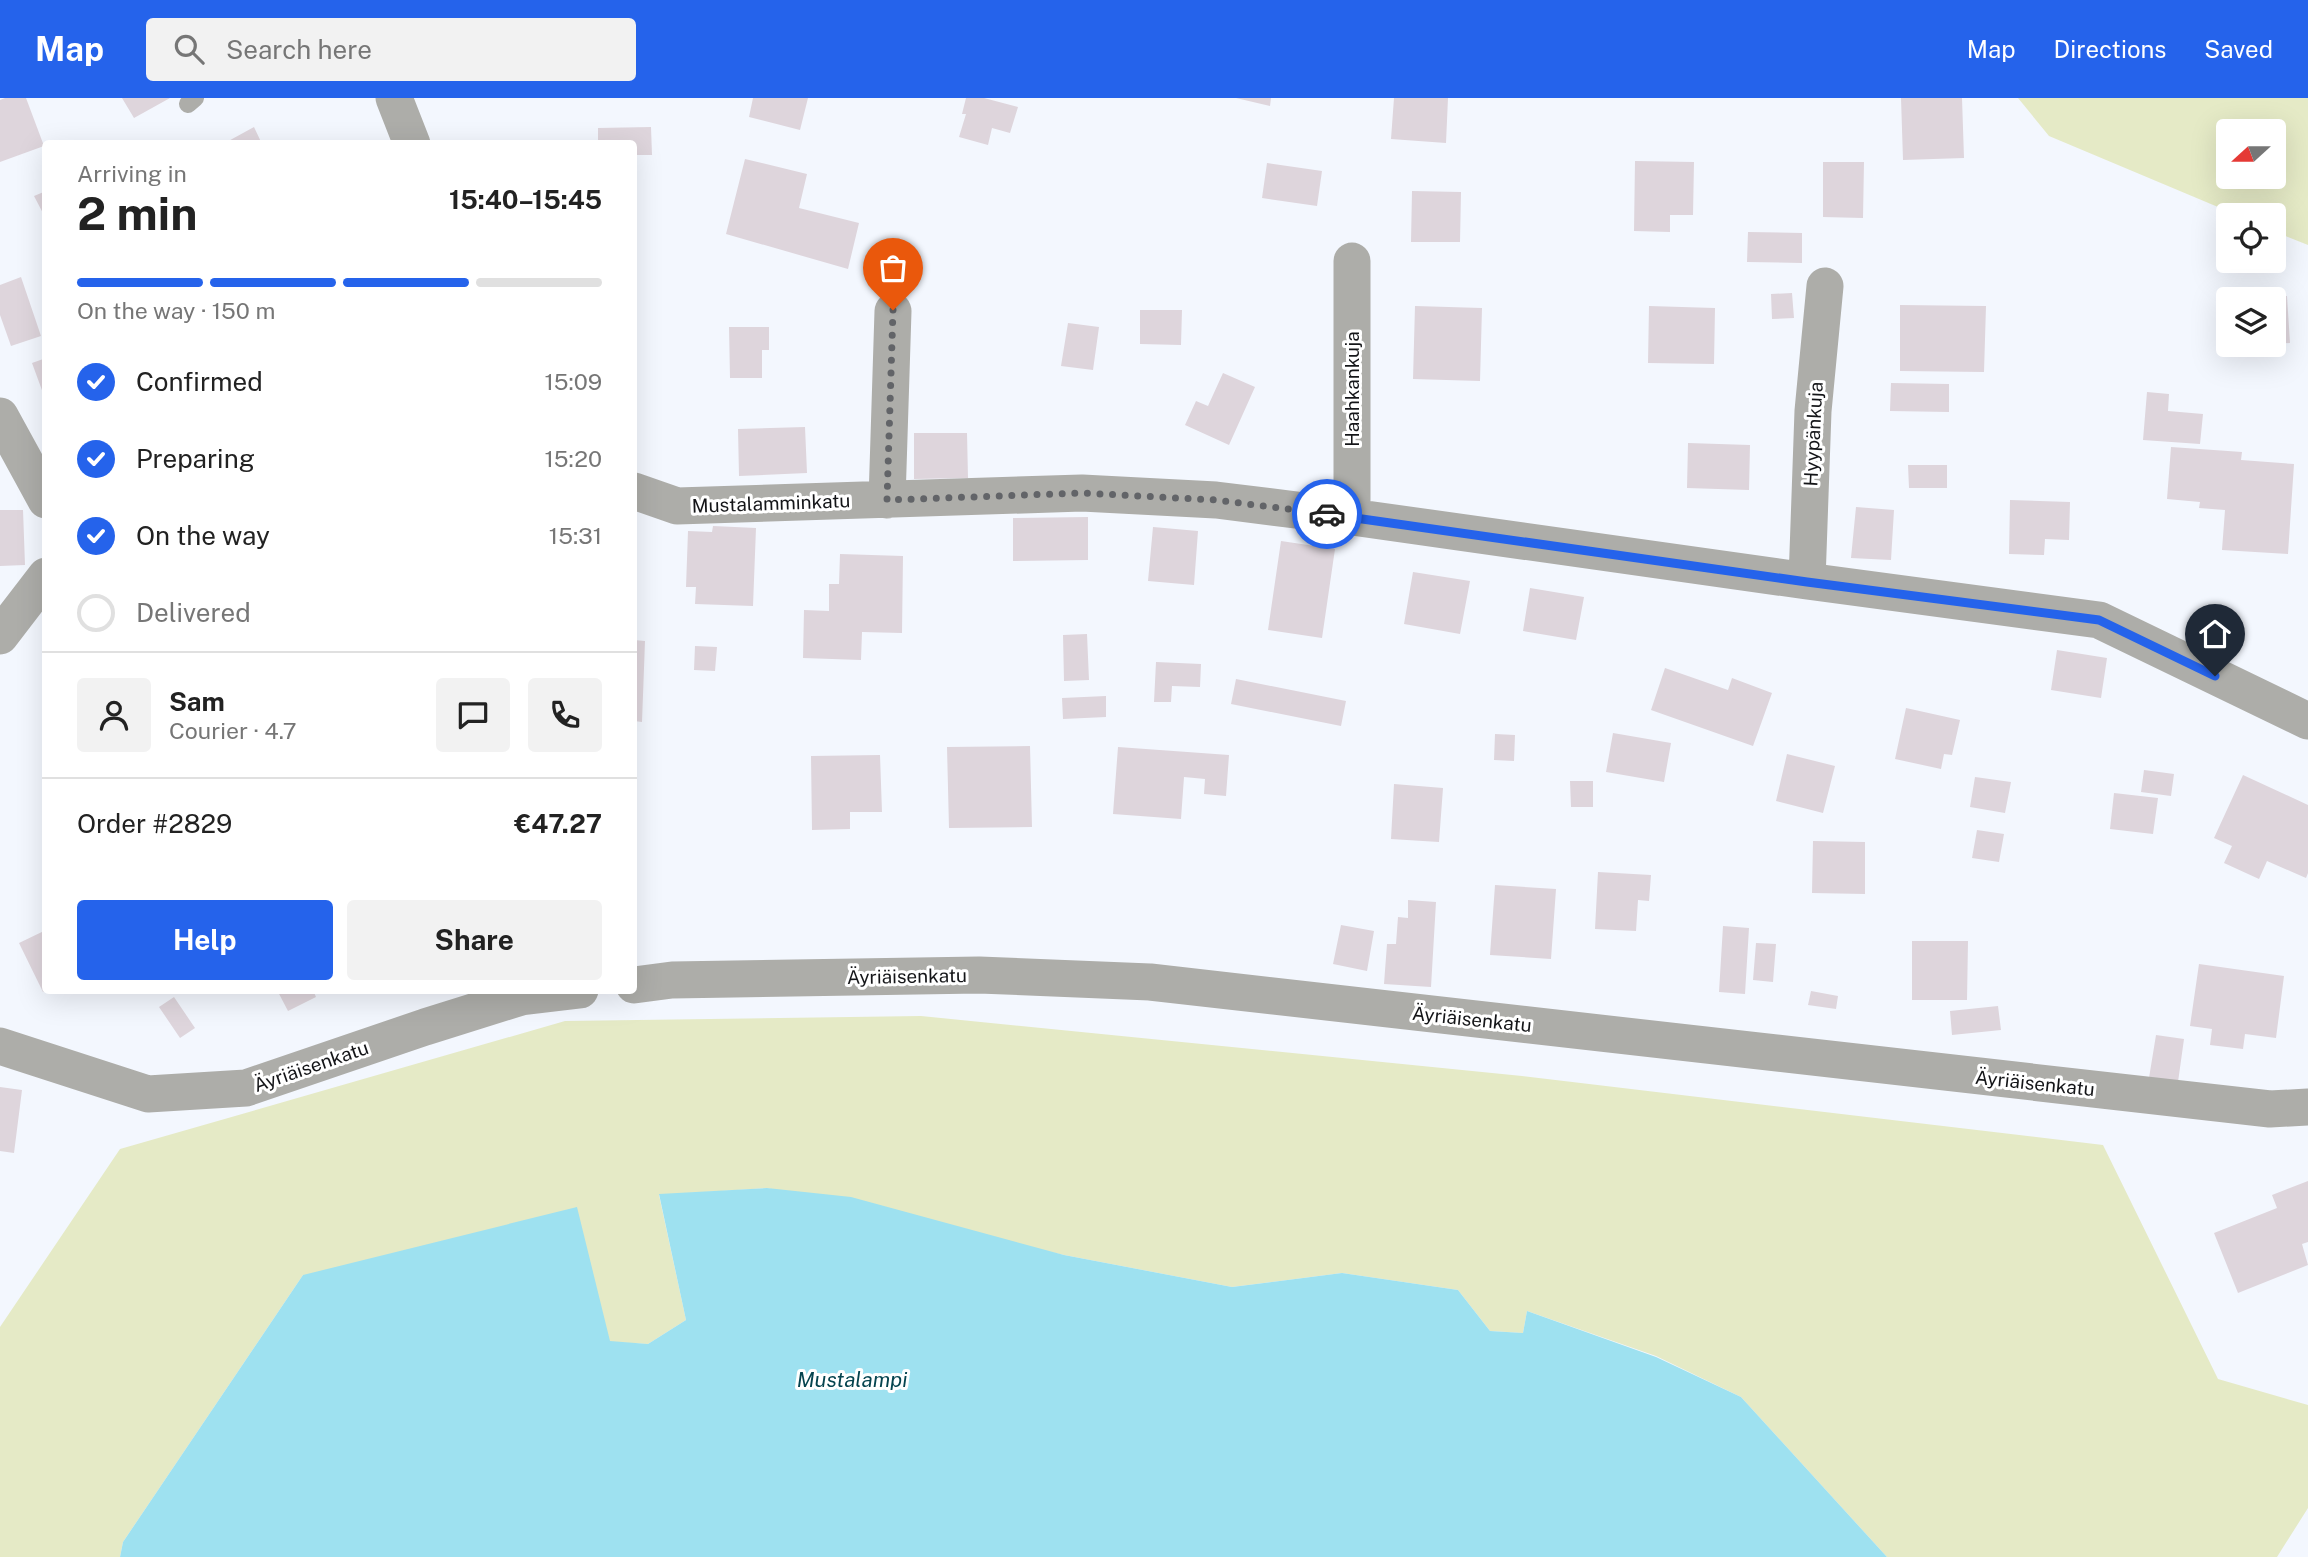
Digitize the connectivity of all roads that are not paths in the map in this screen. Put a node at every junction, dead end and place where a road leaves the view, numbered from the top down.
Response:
1 (394, 98) edge
2 (410, 140) edge
3 (1352, 261) dead end
4 (1825, 286) dead end
5 (893, 310) dead end
6 (0, 415) edge
7 (637, 492) edge
8 (42, 493) edge
9 (887, 500) junction
10 (1352, 517) junction
11 (42, 581) edge
12 (1807, 582) junction
13 (0, 636) edge
14 (2308, 721) edge
15 (637, 985) edge
16 (546, 994) edge
17 (0, 1046) edge
18 (2308, 1107) edge

1 - 2 street
3 - 10 street, Haahkankuja
4 - 12 street, Hyypänkuja
5 - 9 street
6 - 8 street
7 - 9 street, Mustalamminkatu
9 - 10 street, Mustalamminkatu
10 - 12 street, Mustalamminkatu
11 - 13 street
12 - 14 street, Mustalamminkatu
15 - 18 street, Äyriäisenkatu
16 - 17 street, Äyriäisenkatu

